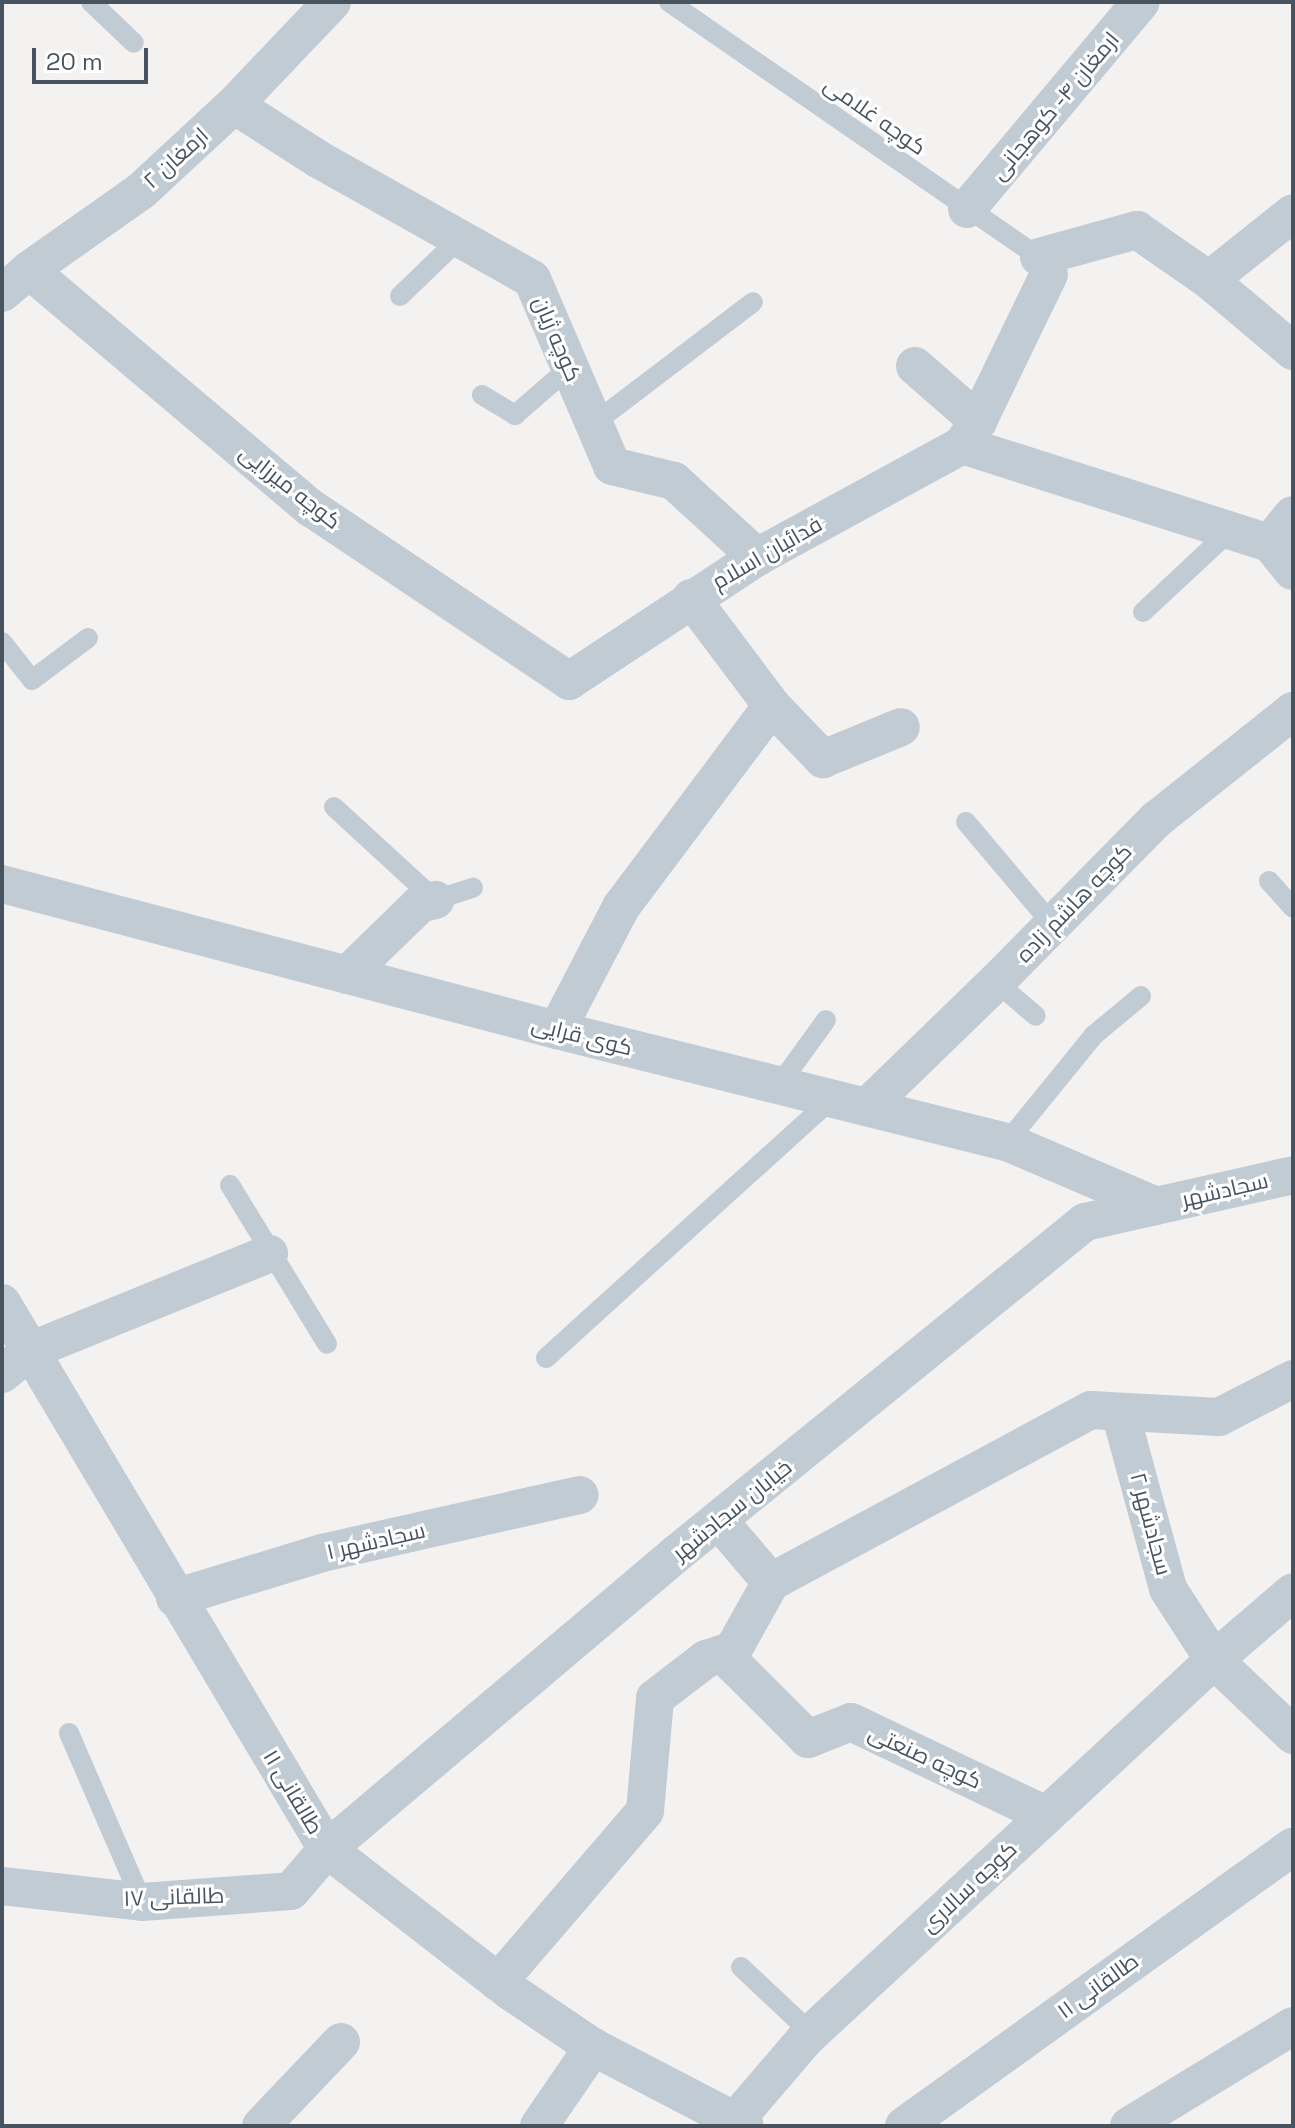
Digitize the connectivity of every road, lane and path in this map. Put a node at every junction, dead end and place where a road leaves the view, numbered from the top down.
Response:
1 (91, 2) edge
2 (332, 2) edge
3 (669, 2) edge
4 (1141, 2) edge
5 (134, 43) dead end
6 (234, 105) junction
7 (967, 209) junction
8 (1293, 213) edge
9 (458, 240) junction
10 (1044, 266) junction
11 (1209, 280) junction
12 (16, 282) edge
13 (400, 296) dead end
14 (753, 302) dead end
15 (1293, 351) edge
16 (915, 366) dead end
17 (568, 369) junction
18 (482, 395) dead end
19 (593, 424) junction
20 (970, 433) junction
21 (1231, 530) junction
22 (1285, 543) edge
23 (757, 557) junction
24 (691, 598) junction
25 (1143, 612) dead end
26 (88, 638) dead end
27 (2, 642) edge
28 (569, 681) joint
29 (772, 706) junction
30 (1293, 711) edge
31 (901, 727) dead end
32 (334, 807) dead end
33 (966, 822) dead end
34 (1269, 881) dead end
35 (2, 884) edge
36 (473, 888) dead end
37 (435, 900) junction
38 (1293, 908) edge
39 (1053, 925) junction
40 (347, 975) junction
41 (996, 982) junction
42 (1141, 996) dead end
43 (1036, 1016) dead end
44 (826, 1020) dead end
45 (557, 1030) junction
46 (779, 1085) junction
47 (850, 1102) junction
48 (1007, 1142) junction
49 (1293, 1175) edge
50 (230, 1185) dead end
51 (1156, 1206) junction
52 (269, 1254) junction
53 (2, 1303) edge
54 (327, 1344) dead end
55 (32, 1350) junction
56 (546, 1358) dead end
57 (2, 1374) edge
58 (1293, 1379) edge
59 (1120, 1412) junction
60 (580, 1495) dead end
61 (719, 1521) junction
62 (771, 1582) junction
63 (1293, 1592) edge
64 (175, 1598) junction
65 (733, 1650) junction
66 (1214, 1660) junction
67 (69, 1733) dead end
68 (1293, 1735) edge
69 (1046, 1815) junction
70 (1293, 1846) edge
71 (327, 1849) junction
72 (2, 1886) edge
73 (142, 1902) junction
74 (741, 1967) dead end
75 (498, 1982) junction
76 (1293, 2026) edge
77 (811, 2033) junction
78 (341, 2042) dead end
79 (593, 2047) junction
80 (736, 2125) edge
81 (261, 2126) edge
82 (539, 2126) edge
83 (904, 2126) edge
84 (1129, 2126) edge

1 - 5 lane
2 - 6 street, ارمغان ۲
3 - 7 lane, کوچه غلامی
4 - 7 street, ارمغان ۴- کوهجانی
6 - 9 street, کوچه ژیان
6 - 12 street, ارمغان ۲
7 - 10 lane, کوچه غلامی
8 - 11 street
9 - 13 lane
9 - 17 street, کوچه ژیان
10 - 11 street
10 - 20 street
11 - 15 street
12 - 28 street, کوچه میرزایی
14 - 19 lane
16 - 20 street
17 - 18 lane
17 - 19 street, کوچه ژیان
19 - 23 street, کوچه ژیان
20 - 21 street
20 - 23 street, فدائیان اسلام
21 - 22 street
21 - 25 lane
23 - 24 street, فدائیان اسلام
24 - 28 street, فدائیان اسلام
24 - 29 street
26 - 27 lane
29 - 31 street
29 - 45 street
30 - 39 street, کوچه هاشم زاده
32 - 37 lane
33 - 39 lane
34 - 38 lane
35 - 40 street, کوی قرایی
36 - 37 lane
37 - 40 street
39 - 41 street, کوچه هاشم زاده
40 - 45 street, کوی قرایی
41 - 43 lane
41 - 47 street, کوچه هاشم زاده
42 - 48 lane
44 - 46 lane
45 - 46 street, کوی قرایی
46 - 47 street, کوی قرایی
47 - 48 street, کوی قرایی
47 - 56 lane
48 - 51 street, کوی قرایی
49 - 51 street, سجادشهر
50 - 52 lane
51 - 61 street, خیابان سجادشهر
52 - 54 lane
52 - 55 street
53 - 55 street, طالقانی ۱۱
55 - 57 street
55 - 64 street, طالقانی ۱۱
58 - 59 street
59 - 62 street
59 - 66 street, سجادشهر ۲
60 - 64 street, سجادشهر ۱
61 - 62 street
61 - 71 street, خیابان سجادشهر
62 - 65 street
63 - 66 street, کوچه سالاری
64 - 71 street, طالقانی ۱۱
65 - 69 street, کوچه صنعتی
65 - 75 street
66 - 68 street, سجادشهر ۲
66 - 69 street, کوچه سالاری
67 - 73 lane
69 - 77 street, کوچه سالاری
70 - 83 street, طالقانی ۱۱
71 - 73 street, طالقانی ۱۷
71 - 75 street, طالقانی ۱۱
72 - 73 street, طالقانی ۱۷
74 - 77 lane
75 - 79 street, طالقانی ۱۱
76 - 84 street
77 - 80 street, کوچه سالاری
78 - 81 street
79 - 80 street, طالقانی ۱۱
79 - 82 street

